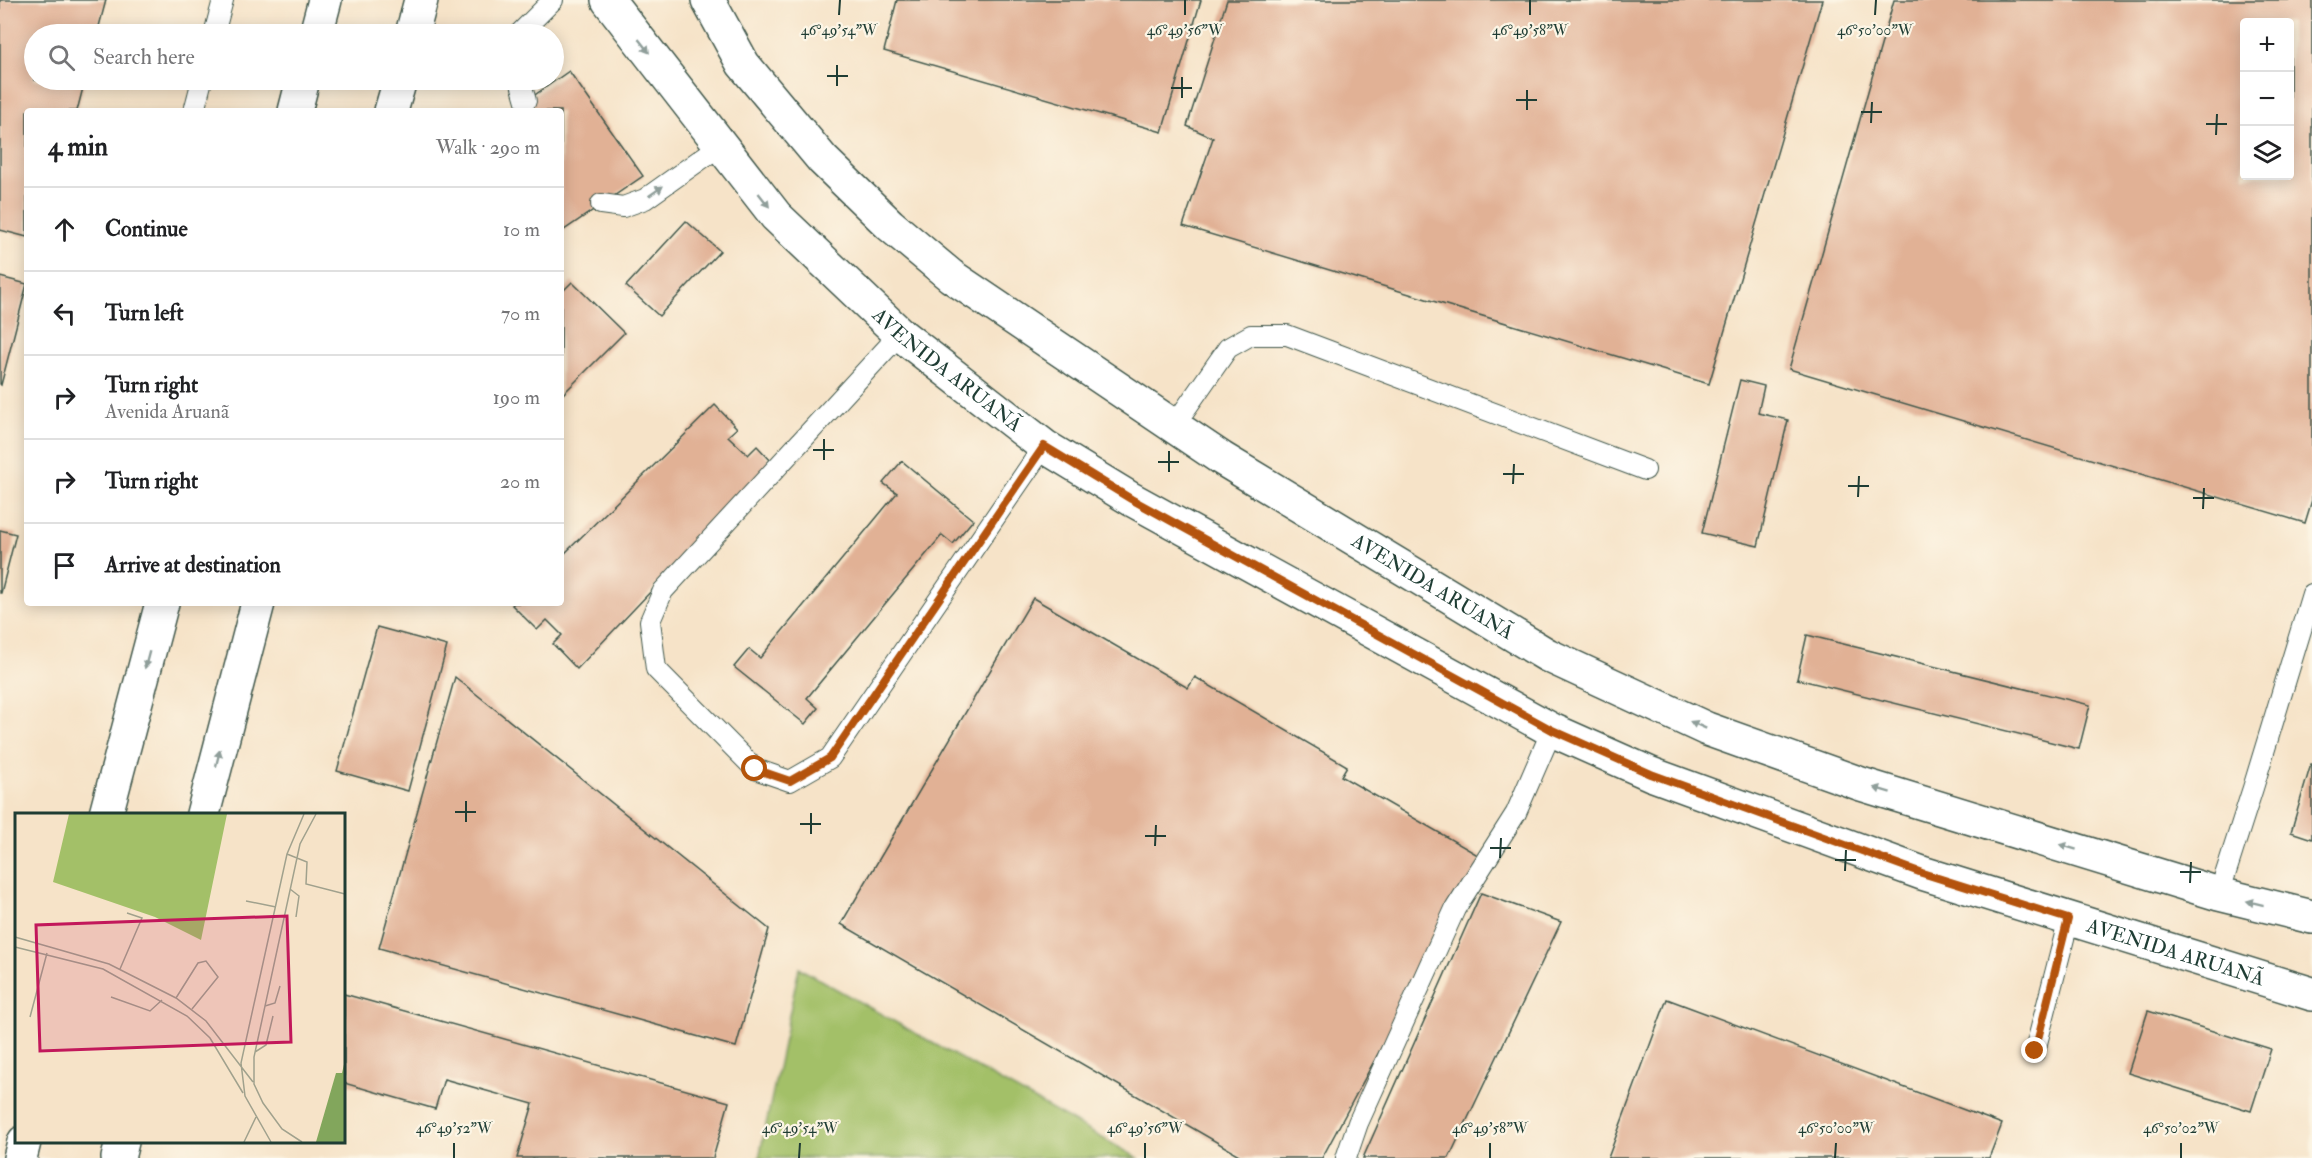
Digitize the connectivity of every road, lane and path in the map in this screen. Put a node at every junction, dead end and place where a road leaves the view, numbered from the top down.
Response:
1 (223, 0) edge
2 (325, 0) edge
3 (421, 0) edge
4 (553, 0) edge
5 (608, 0) edge
6 (708, 0) edge
7 (217, 24) edge
8 (319, 24) edge
9 (415, 24) edge
10 (529, 24) edge
11 (199, 90) edge
12 (300, 90) edge
13 (397, 90) edge
14 (523, 90) edge
15 (526, 101) dead end
16 (195, 108) edge
17 (296, 108) edge
18 (392, 108) edge
19 (721, 145) junction
20 (601, 204) dead end
21 (900, 334) junction
22 (1173, 427) junction
23 (1044, 446) junction
24 (1645, 470) dead end
25 (2312, 594) edge
26 (161, 606) edge
27 (257, 606) edge
28 (1552, 730) junction
29 (106, 813) edge
30 (203, 813) edge
31 (2219, 894) junction
32 (2312, 917) edge
33 (2068, 919) junction
34 (2312, 994) edge
35 (2035, 1051) dead end
36 (24, 1143) edge
37 (122, 1143) edge
38 (20, 1158) edge
39 (118, 1158) edge
40 (1346, 1158) edge

1 - 7 lane
2 - 8 street
3 - 9 street
4 - 10 lane
5 -> 19 street, AVENIDA ARUANÃ
6 - 22 street, AVENIDA ARUANÃ
11 - 16 lane
12 - 17 street
13 - 18 street
14 - 15 lane
20 -> 19 lane
19 -> 21 street, AVENIDA ARUANÃ
21 - 23 street, AVENIDA ARUANÃ
21 - 23 lane
22 - 24 lane
31 -> 22 street, AVENIDA ARUANÃ
23 - 28 street, AVENIDA ARUANÃ
25 - 31 lane
26 -> 29 street
30 -> 27 street
28 - 33 street, AVENIDA ARUANÃ
28 - 40 lane
32 -> 31 street, AVENIDA ARUANÃ
33 - 34 street, AVENIDA ARUANÃ
33 - 35 lane
36 - 38 street
37 - 39 street

